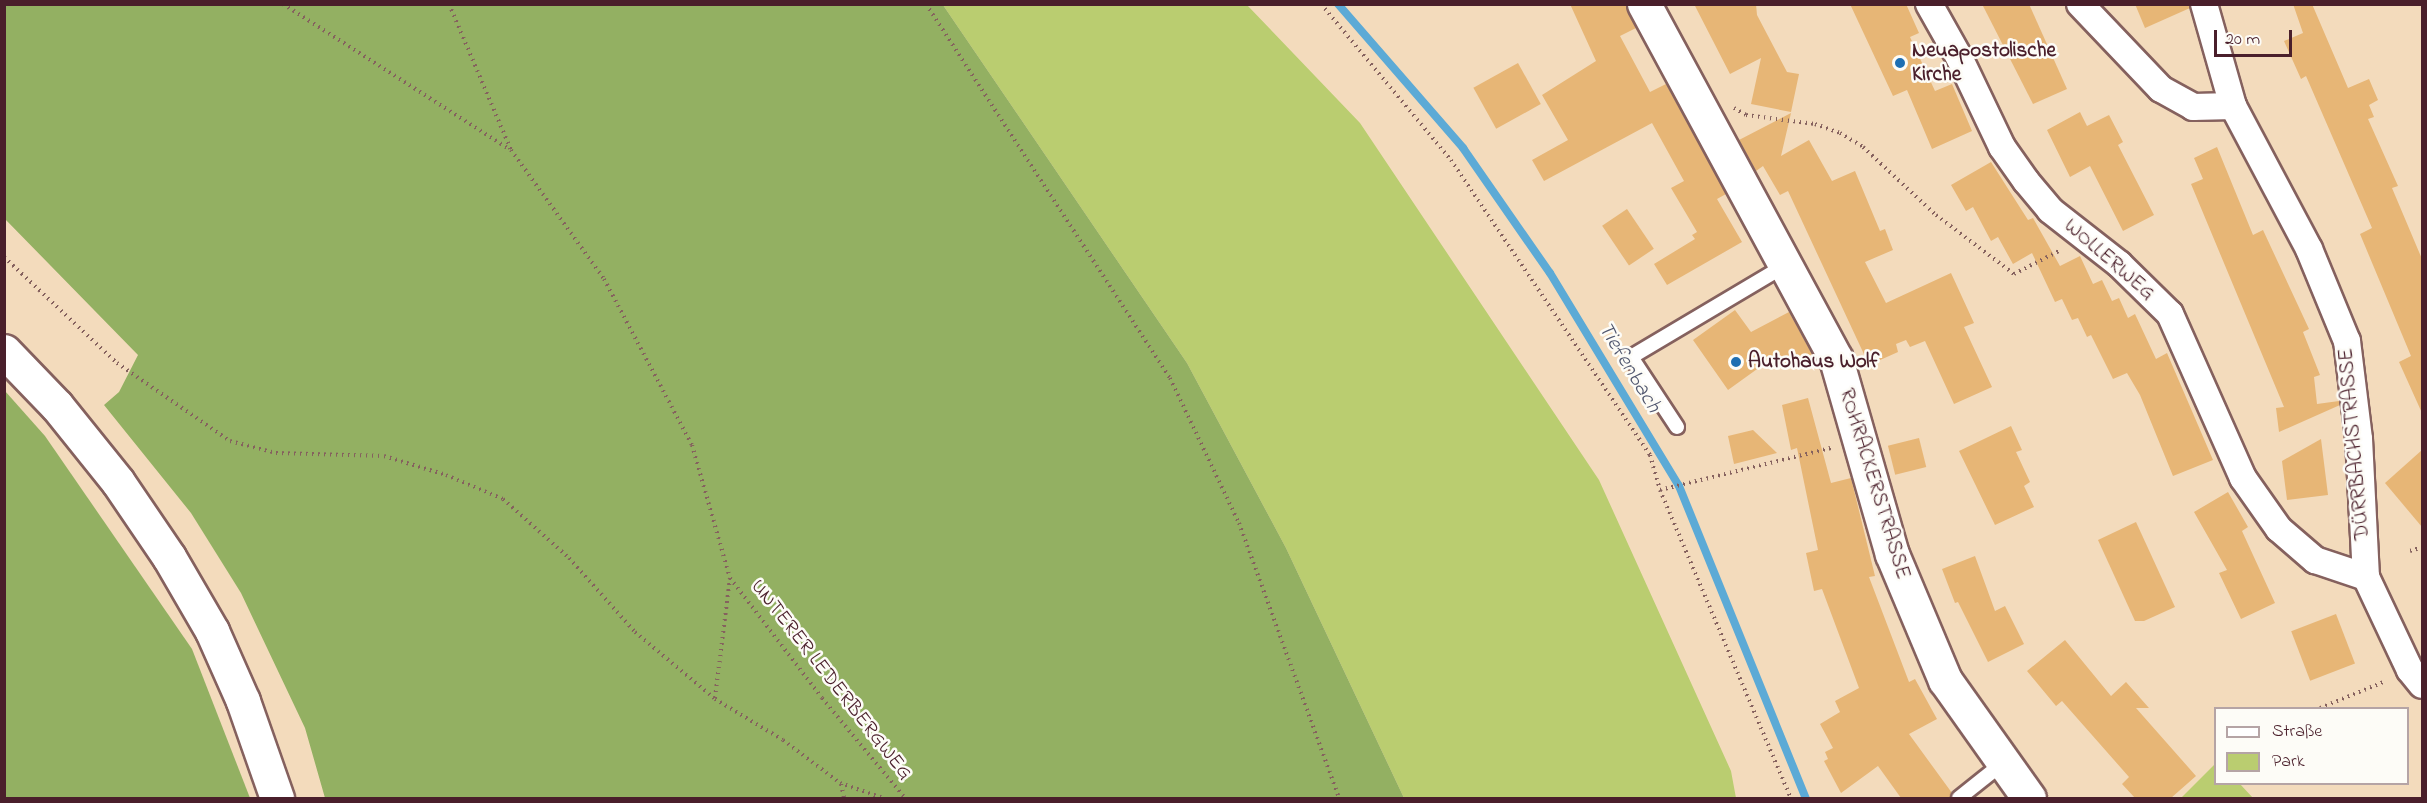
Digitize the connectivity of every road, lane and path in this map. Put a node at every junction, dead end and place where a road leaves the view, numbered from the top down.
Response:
1 (283, 4) edge
2 (449, 4) edge
3 (926, 4) edge
4 (1321, 4) edge
5 (1644, 4) edge
6 (1929, 4) edge
7 (2080, 4) edge
8 (2204, 4) edge
9 (1726, 98) dead end
10 (2233, 106) junction
11 (511, 150) junction
12 (2084, 238) junction
13 (4, 257) edge
14 (1786, 265) junction
15 (4, 351) edge
16 (1677, 427) dead end
17 (1862, 442) junction
18 (1660, 490) junction
19 (2422, 547) edge
20 (2410, 551) dead end
21 (2366, 577) junction
22 (730, 578) junction
23 (2416, 678) edge
24 (715, 699) junction
25 (2323, 707) edge
26 (2002, 763) junction
27 (840, 783) junction
28 (277, 798) edge
29 (844, 798) edge
30 (883, 798) edge
31 (905, 798) edge
32 (1339, 798) edge
33 (1791, 798) edge
34 (1959, 798) edge
35 (2029, 798) edge

1 - 11 path
2 - 11 path, UNTERER LEDERBERGWEG
3 - 32 path
4 - 18 path
5 - 14 street, ROHRACKERSTRASSE
6 - 12 street, WOLLERWEG
7 - 10 street
8 - 10 street, DÜRRBACHSTRASSE
9 - 12 path
10 - 21 street, DÜRRBACHSTRASSE
11 - 22 path, UNTERER LEDERBERGWEG
12 - 21 street, WOLLERWEG
13 - 24 path
14 - 16 lane
14 - 17 street, ROHRACKERSTRASSE
15 - 28 street
17 - 18 path
17 - 26 street, ROHRACKERSTRASSE
18 - 33 path
19 - 20 path
21 - 23 street, DÜRRBACHSTRASSE
22 - 24 path
22 - 31 path, UNTERER LEDERBERGWEG
23 - 25 path
24 - 27 path
26 - 34 lane
26 - 35 street, ROHRACKERSTRASSE
27 - 29 path
27 - 30 path

